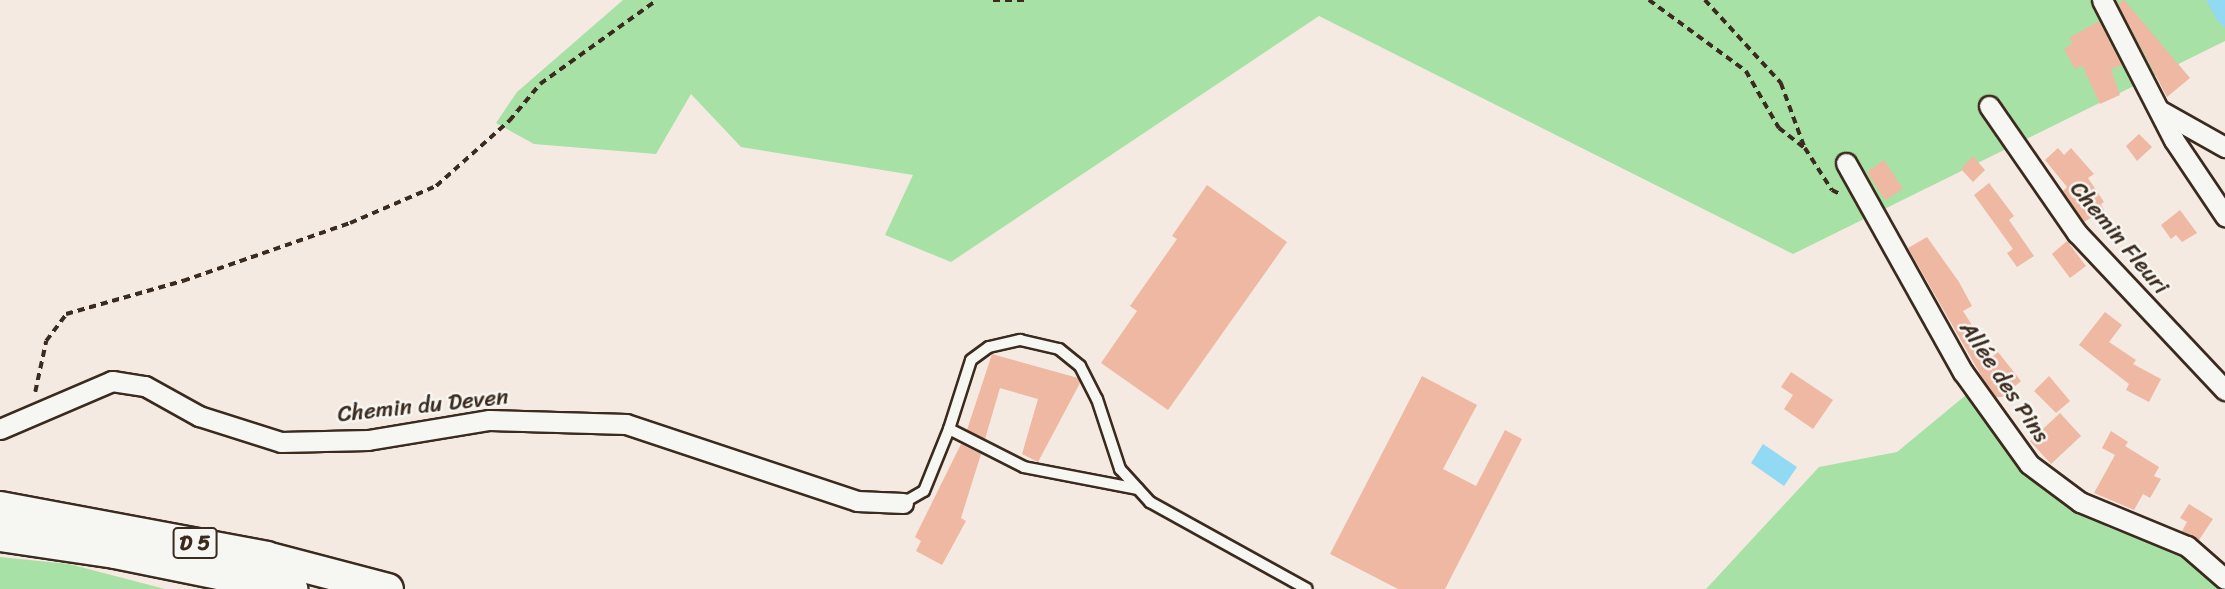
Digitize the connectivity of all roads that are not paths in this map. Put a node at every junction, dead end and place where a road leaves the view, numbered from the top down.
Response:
1 (2102, 0) edge
2 (1989, 106) dead end
3 (2158, 110) junction
4 (2225, 148) edge
5 (1846, 163) dead end
6 (2225, 216) edge
7 (2225, 390) edge
8 (0, 429) edge
9 (949, 429) junction
10 (1138, 489) junction
11 (903, 503) joint
12 (0, 507) edge
13 (0, 536) edge
14 (2225, 579) edge
15 (292, 589) edge
16 (388, 589) edge
17 (1307, 589) edge

1 - 3 street
2 - 7 street, Chemin Fleuri
3 - 4 street
3 - 6 street
5 - 14 street, Allée des Pins
8 - 11 street, Chemin du Deven
9 - 10 lane
9 - 10 lane
9 - 11 lane
10 - 17 lane
12 - 16 main road, D 5
13 - 15 main road, D 5

